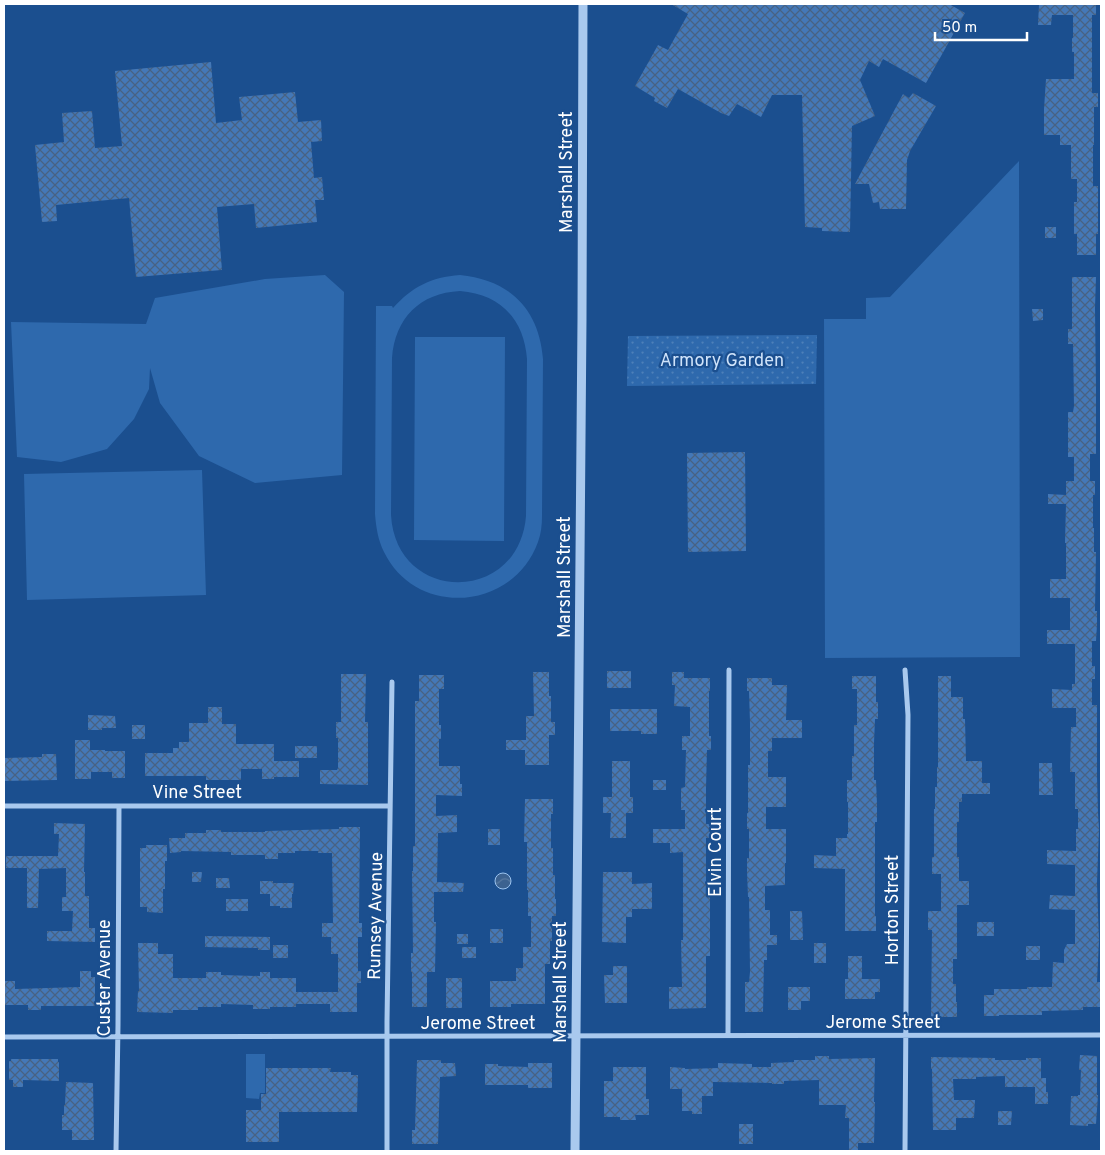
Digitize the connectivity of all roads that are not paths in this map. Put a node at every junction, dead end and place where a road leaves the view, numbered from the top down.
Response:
1 (583, 4) edge
2 (729, 670) dead end
3 (905, 670) dead end
4 (392, 682) dead end
5 (4, 806) edge
6 (119, 806) junction
7 (390, 806) junction
8 (728, 1035) junction
9 (1101, 1035) edge
10 (387, 1036) junction
11 (576, 1036) junction
12 (905, 1036) junction
13 (4, 1038) edge
14 (117, 1038) junction
15 (116, 1151) edge
16 (387, 1151) edge
17 (575, 1151) edge
18 (904, 1151) edge

1 - 11 street, Marshall Street
2 - 8 street, Elvin Court
3 - 12 street, Horton Street
4 - 7 street, Rumsey Avenue
5 - 6 street, Vine Street
6 - 7 street, Vine Street
6 - 14 street, Custer Avenue
7 - 10 street, Rumsey Avenue
8 - 11 street, Jerome Street
8 - 12 street, Jerome Street
9 - 12 street, Jerome Street
10 - 11 street, Jerome Street
10 - 14 street, Jerome Street
10 - 16 street, Rumsey Avenue
11 - 17 street, Marshall Street
12 - 18 street, Horton Street
13 - 14 street, Jerome Street
14 - 15 street, Custer Avenue

